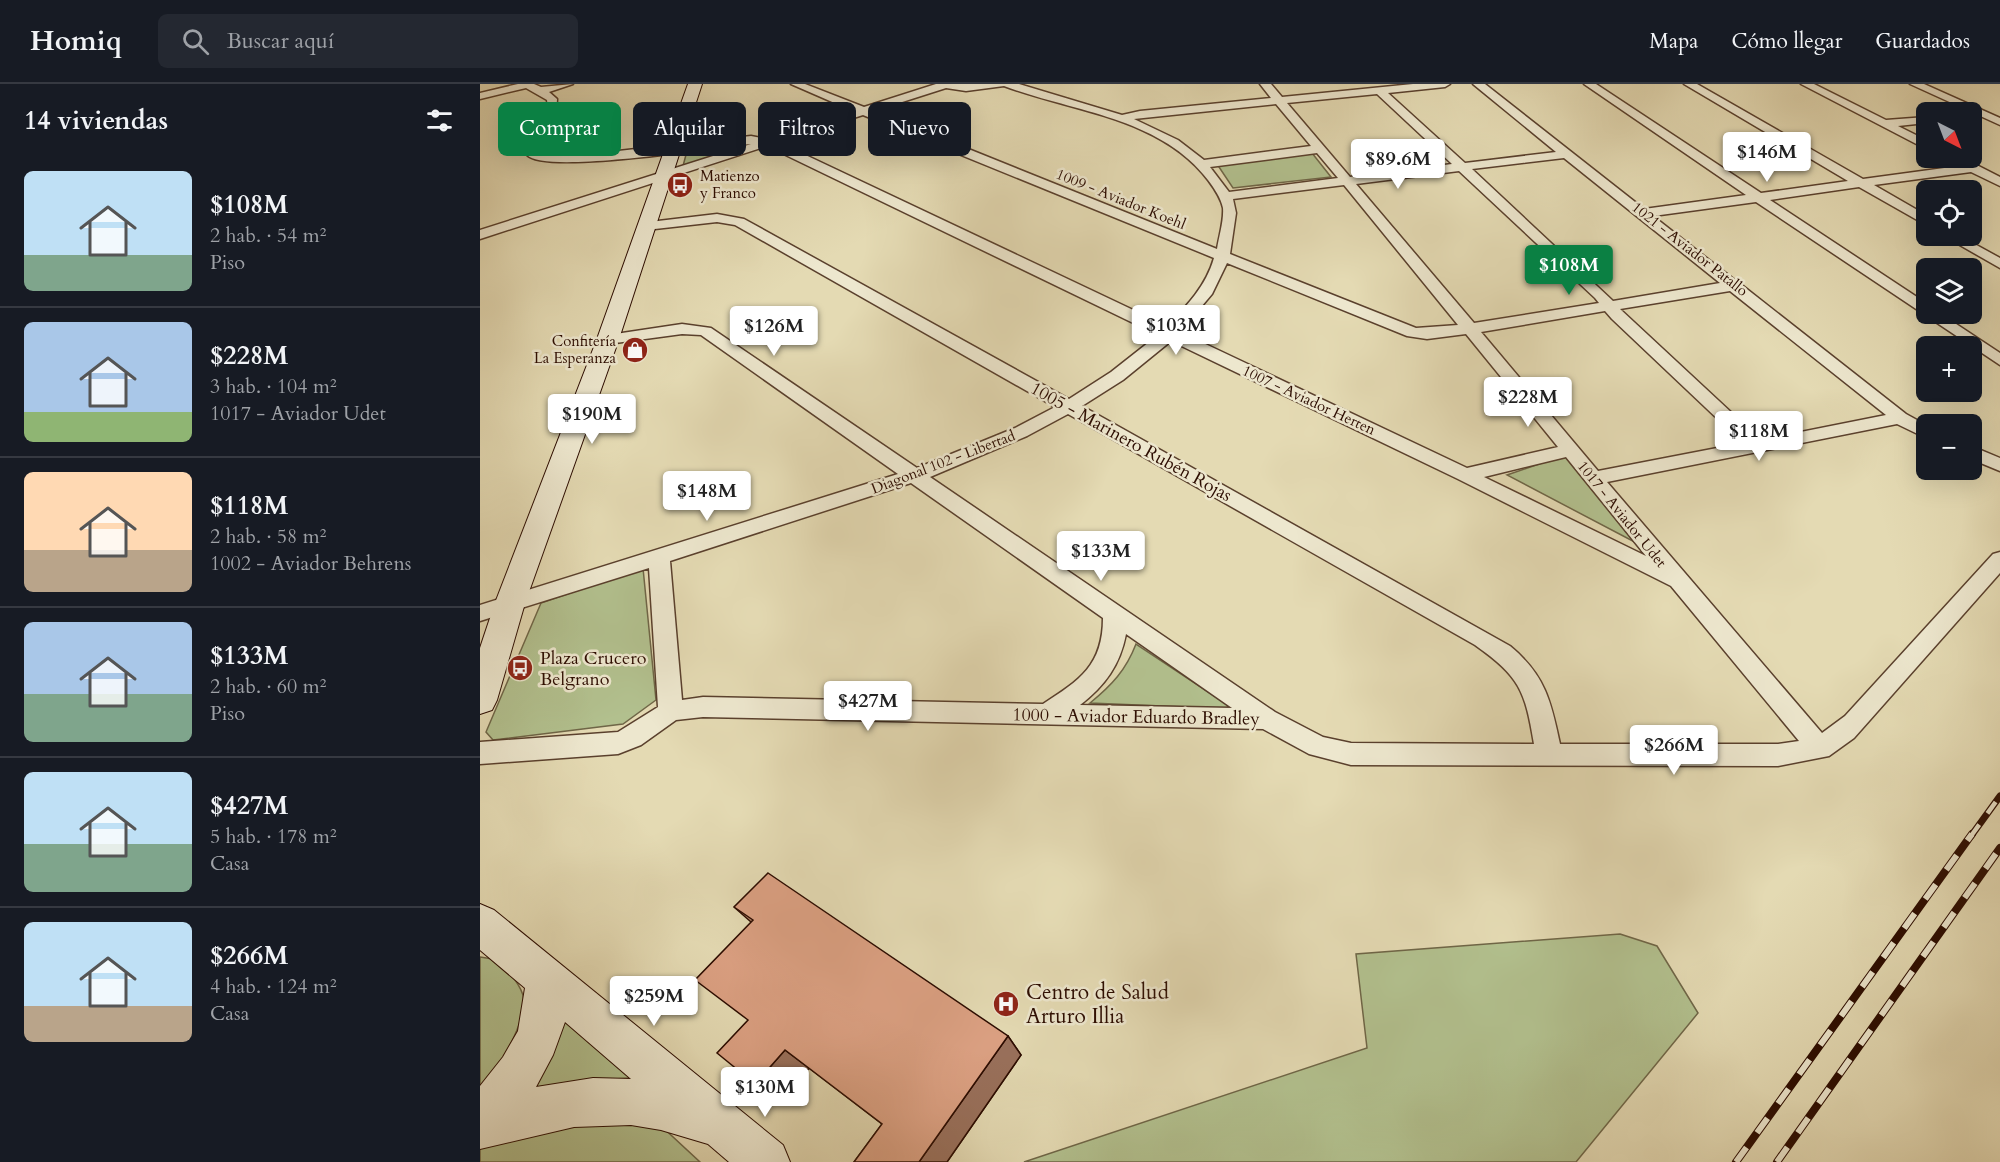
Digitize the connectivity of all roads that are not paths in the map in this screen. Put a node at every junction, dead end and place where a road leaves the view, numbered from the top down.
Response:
1 (526, 84) edge
2 (568, 84) edge
3 (694, 84) edge
4 (796, 84) edge
5 (1000, 84) edge
6 (1008, 84) edge
7 (1265, 84) edge
8 (1445, 84) edge
9 (1478, 84) edge
10 (1589, 84) edge
11 (1689, 84) edge
12 (1806, 84) edge
13 (1916, 84) edge
14 (943, 85) edge
15 (539, 91) junction
16 (1380, 91) junction
17 (480, 96) edge
18 (1279, 100) junction
19 (688, 102) edge
20 (1951, 102) edge
21 (2000, 111) edge
22 (864, 113) junction
23 (1982, 113) edge
24 (856, 116) edge
25 (1982, 116) edge
26 (1119, 118) junction
27 (1916, 121) edge
28 (2000, 122) edge
29 (1886, 124) junction
30 (1916, 140) edge
31 (758, 147) edge
32 (1320, 149) junction
33 (633, 153) edge
34 (1567, 154) junction
35 (669, 156) edge
36 (797, 156) edge
37 (1201, 164) junction
38 (1460, 166) junction
39 (1972, 168) joint
40 (661, 178) junction
41 (1347, 181) junction
42 (2000, 182) edge
43 (1862, 184) junction
44 (1225, 196) junction
45 (1760, 198) junction
46 (1645, 213) junction
47 (1916, 215) edge
48 (646, 226) junction
49 (480, 235) edge
50 (1968, 246) edge
51 (1223, 258) junction
52 (2000, 264) edge
53 (1736, 285) junction
54 (1916, 303) edge
55 (1609, 306) junction
56 (1946, 324) edge
57 (1468, 329) junction
58 (1169, 334) junction
59 (608, 339) junction
60 (2000, 360) edge
61 (1069, 407) junction
62 (1900, 418) junction
63 (1916, 427) edge
64 (1755, 444) junction
65 (1570, 450) junction
66 (1982, 457) edge
67 (2000, 465) edge
68 (914, 475) junction
69 (1465, 475) junction
70 (1595, 478) junction
71 (659, 558) junction
72 (2000, 559) edge
73 (1676, 580) junction
74 (510, 603) junction
75 (480, 613) edge
76 (1114, 615) junction
77 (480, 700) edge
78 (672, 711) junction
79 (1044, 716) junction
80 (1266, 719) junction
81 (1820, 748) junction
82 (480, 753) edge
83 (1550, 754) junction
84 (487, 934) edge
85 (546, 978) junction
86 (480, 1124) edge
87 (721, 1125) junction
88 (766, 1162) edge

1 - 15 street
1 - 17 street
2 - 15 street
3 - 19 street
4 - 22 street, 1009 - Aviador Koehl
5 - 14 street
6 - 26 street
7 - 18 street, 1017 - Aviador Udet
8 - 16 street
9 - 34 street, 1021 - Aviador Patallo
10 - 45 street
11 - 43 street
12 - 29 street
13 - 20 street
14 - 22 street
15 - 33 street, 1007 - Aviador Herten
16 - 18 street
16 - 38 street
18 - 26 street
18 - 32 street, 1017 - Aviador Udet
21 - 23 street
22 - 24 street
22 - 51 street, 1009 - Aviador Koehl
25 - 28 street
26 - 37 street
27 - 29 street
29 - 30 street
31 - 40 street
32 - 37 street
32 - 41 street, 1017 - Aviador Udet
34 - 38 street
34 - 46 street, 1021 - Aviador Patallo
35 - 40 street
36 - 58 street, 1007 - Aviador Herten
37 - 44 street
38 - 41 street
38 - 55 street
39 - 42 street
39 - 43 street
40 - 48 street
40 - 49 street
41 - 44 street
41 - 57 street, 1017 - Aviador Udet
43 - 45 street
43 - 47 street
44 - 51 street, Diagonal 102 - Libertad
45 - 46 street
45 - 54 street
46 - 53 street, 1021 - Aviador Patallo
48 - 59 street
48 - 61 street, 1005 - Marinero Rubén Rojas
50 - 52 street
51 - 57 street, 1009 - Aviador Koehl
51 - 58 street, Diagonal 102 - Libertad
53 - 55 street, 1009 - Aviador Koehl
53 - 62 street, 1021 - Aviador Patallo
55 - 57 street, 1009 - Aviador Koehl
55 - 64 street
56 - 60 street
57 - 65 street, 1017 - Aviador Udet
58 - 61 street, Diagonal 102 - Libertad
58 - 69 street, 1007 - Aviador Herten
59 - 68 street
59 - 74 street
61 - 68 street, Diagonal 102 - Libertad
61 - 83 street, 1005 - Marinero Rubén Rojas
62 - 63 street, 1021 - Aviador Patallo
62 - 64 street
64 - 70 street
65 - 69 street
65 - 70 street, 1017 - Aviador Udet
66 - 67 street
68 - 71 street, Diagonal 102 - Libertad
68 - 76 street
69 - 73 street, 1007 - Aviador Herten
70 - 73 street, 1017 - Aviador Udet
71 - 74 street, Diagonal 102 - Libertad
71 - 78 street
72 - 81 street, 1000 - Aviador Eduardo Bradley
73 - 81 street, 1017 - Aviador Udet
74 - 75 street, Diagonal 102 - Libertad
74 - 77 street
76 - 79 street
76 - 80 street
78 - 79 street, 1000 - Aviador Eduardo Bradley
78 - 82 street, 1000 - Aviador Eduardo Bradley
79 - 80 street, 1000 - Aviador Eduardo Bradley
80 - 83 street, 1000 - Aviador Eduardo Bradley
81 - 83 street, 1000 - Aviador Eduardo Bradley
84 - 85 street
85 - 86 street
85 - 87 street
86 - 87 street
87 - 88 street

